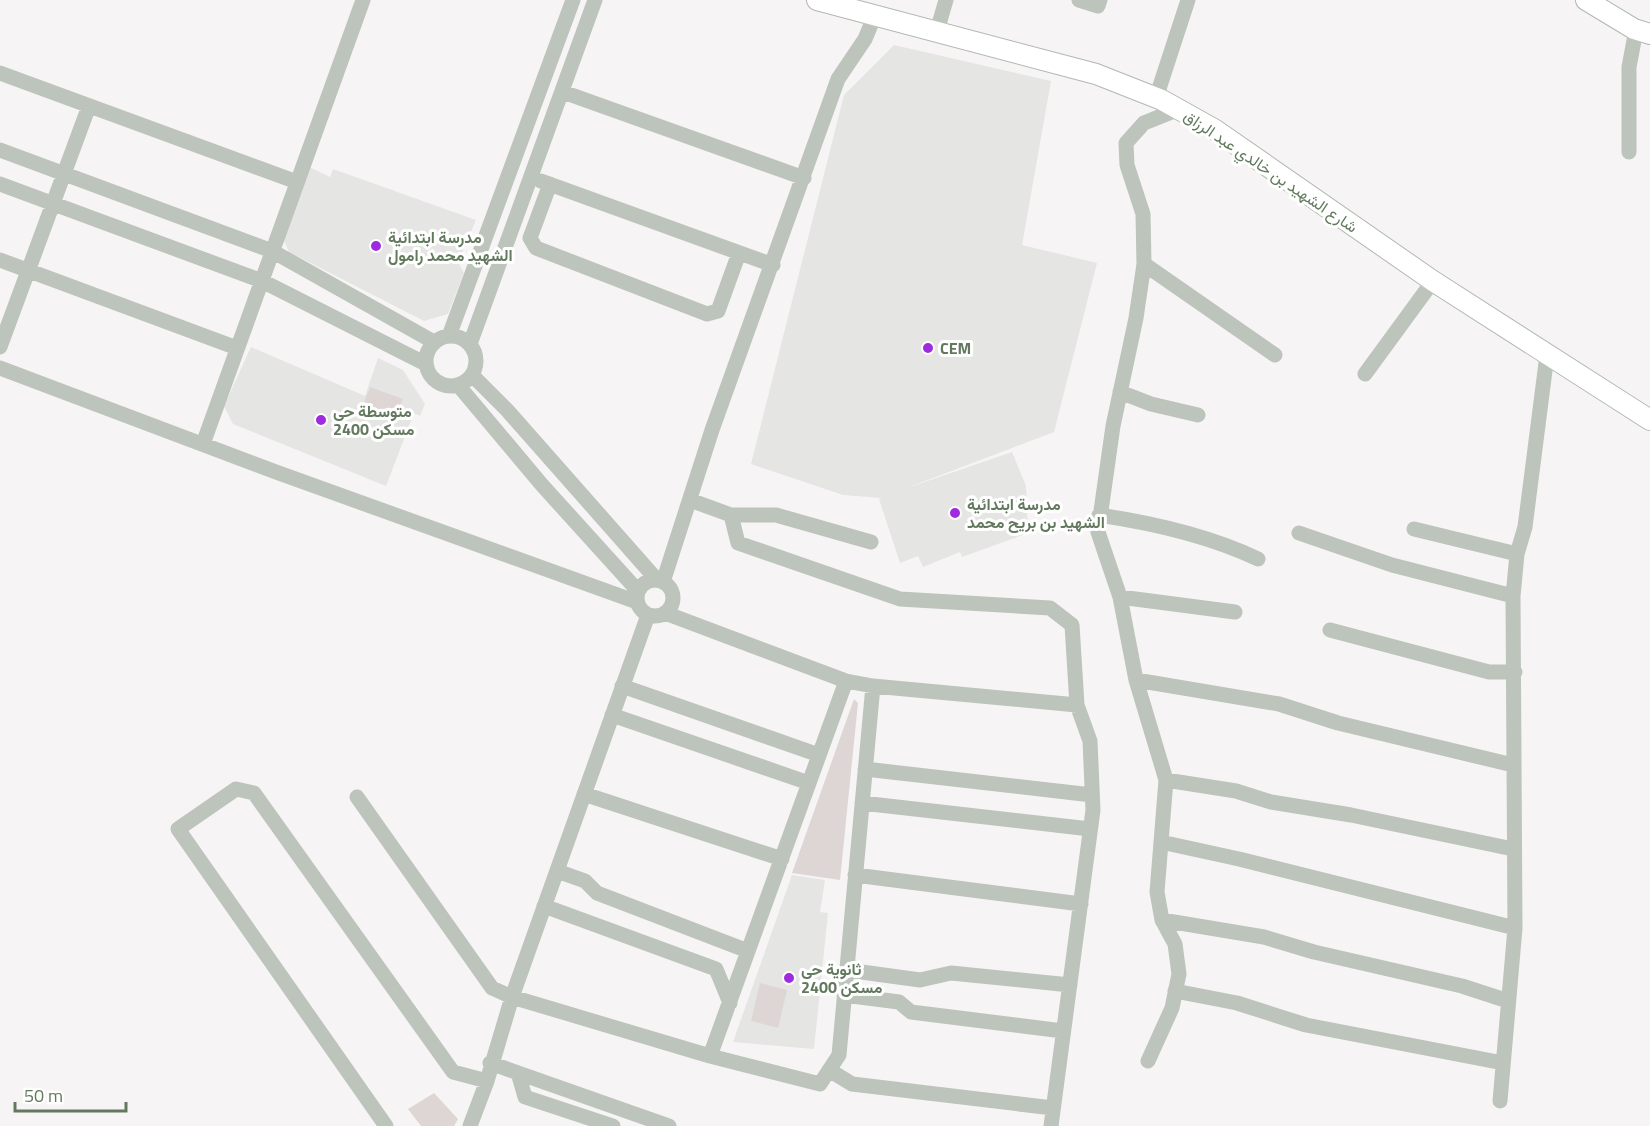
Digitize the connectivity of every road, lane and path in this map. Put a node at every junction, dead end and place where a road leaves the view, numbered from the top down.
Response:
1 (363, 0) edge
2 (573, 0) edge
3 (595, 0) edge
4 (817, 0) edge
5 (946, 0) edge
6 (1079, 0) edge
7 (1100, 0) edge
8 (1188, 0) edge
9 (1586, 0) edge
10 (875, 15) junction
11 (938, 31) junction
12 (1643, 32) edge
13 (0, 73) edge
14 (562, 92) junction
15 (1156, 98) junction
16 (89, 106) junction
17 (1179, 108) junction
18 (0, 150) edge
19 (1629, 152) dead end
20 (65, 174) junction
21 (531, 177) junction
22 (804, 178) junction
23 (297, 182) junction
24 (0, 184) edge
25 (550, 184) junction
26 (54, 204) junction
27 (272, 251) junction
28 (739, 253) junction
29 (0, 260) edge
30 (1144, 264) junction
31 (773, 265) junction
32 (29, 271) junction
33 (262, 281) junction
34 (1433, 281) junction
35 (449, 336) junction
36 (434, 342) junction
37 (470, 344) junction
38 (0, 347) edge
39 (237, 348) junction
40 (1275, 355) dead end
41 (1547, 355) junction
42 (426, 364) junction
43 (0, 368) edge
44 (1365, 374) dead end
45 (472, 375) junction
46 (458, 385) junction
47 (1120, 392) junction
48 (1198, 415) dead end
49 (1650, 420) edge
50 (203, 444) junction
51 (690, 500) junction
52 (1099, 515) junction
53 (731, 516) junction
54 (1414, 529) dead end
55 (1299, 532) dead end
56 (870, 542) dead end
57 (1517, 554) junction
58 (1258, 559) dead end
59 (660, 581) junction
60 (638, 596) junction
61 (1514, 596) junction
62 (1120, 597) junction
63 (1235, 612) dead end
64 (665, 613) junction
65 (648, 615) junction
66 (1330, 630) dead end
67 (1515, 672) junction
68 (1136, 680) junction
69 (846, 681) junction
70 (622, 686) junction
71 (873, 686) junction
72 (1077, 705) junction
73 (612, 715) junction
74 (819, 755) junction
75 (1513, 765) junction
76 (865, 769) junction
77 (1167, 780) junction
78 (809, 783) junction
79 (584, 794) junction
80 (1092, 795) junction
81 (357, 797) dead end
82 (862, 803) junction
83 (1090, 829) junction
84 (1161, 842) junction
85 (1514, 849) junction
86 (782, 859) junction
87 (557, 871) junction
88 (855, 875) junction
89 (1081, 904) junction
90 (544, 906) junction
91 (1162, 920) junction
92 (1515, 928) junction
93 (748, 951) junction
94 (847, 970) junction
95 (903, 978) junction
96 (1070, 985) junction
97 (1176, 991) junction
98 (844, 995) junction
99 (512, 997) junction
100 (1508, 1001) junction
101 (899, 1002) junction
102 (730, 1003) junction
103 (1063, 1031) junction
104 (710, 1056) junction
105 (1148, 1061) dead end
106 (490, 1063) junction
107 (1503, 1063) junction
108 (829, 1070) junction
109 (518, 1073) junction
110 (487, 1081) junction
111 (1500, 1101) dead end
112 (1053, 1108) junction
113 (386, 1126) edge
114 (470, 1126) edge
115 (613, 1126) edge
116 (669, 1126) edge
117 (1051, 1126) edge

1 - 23 street
2 - 35 street
3 - 14 street
4 - 10 main road, شارع الشهيد بن خالدي عبد الرزاق
5 - 11 street
6 - 7 street
8 - 15 street
9 - 12 main road
10 - 11 main road, شارع الشهيد بن خالدي عبد الرزاق
10 - 22 street
11 - 15 main road, شارع الشهيد بن خالدي عبد الرزاق
12 - 19 street
13 - 16 street
14 - 21 street
14 - 22 street
15 - 17 main road, شارع الشهيد بن خالدي عبد الرزاق
16 - 20 street
16 - 23 street
17 - 30 street
17 - 34 main road, شارع الشهيد بن خالدي عبد الرزاق
18 - 20 street
20 - 26 street
20 - 27 street
21 - 25 street
21 - 37 street
22 - 31 street
23 - 27 street
24 - 26 street
25 - 28 street
25 - 28 street
26 - 32 street
26 - 33 street
27 - 33 street
27 - 36 street
28 - 31 street
29 - 32 street
30 - 40 street
30 - 47 street
31 - 51 street
32 - 38 street
32 - 39 street
33 - 39 street
33 - 42 street
34 - 41 main road, شارع الشهيد بن خالدي عبد الرزاق
34 - 44 street
35 - 36 street
35 - 37 street
36 - 42 street
37 - 45 street
39 - 50 street
41 - 49 main road, شارع الشهيد بن خالدي عبد الرزاق
41 - 57 street
42 - 46 street
43 - 50 street
45 - 46 street
45 - 59 street
46 - 60 street
47 - 48 street
47 - 52 street
50 - 60 street
51 - 53 street
51 - 59 street
52 - 58 street
52 - 62 street
53 - 56 street
53 - 72 street
54 - 57 street
55 - 61 street
57 - 61 street
59 - 60 street
59 - 64 street
60 - 65 street
61 - 67 street
62 - 63 street
62 - 68 street
64 - 65 street
64 - 69 street
65 - 70 street
66 - 67 street
67 - 75 street
68 - 75 street
68 - 77 street
69 - 71 street
69 - 74 street
70 - 73 street
70 - 74 street
71 - 72 street
71 - 76 street
72 - 80 street
73 - 78 street
73 - 79 street
74 - 78 street
75 - 85 street
76 - 80 street
76 - 82 street
77 - 84 street
77 - 85 street
78 - 86 street
79 - 86 street
79 - 87 street
80 - 83 street
81 - 99 street
82 - 83 street
82 - 88 street
83 - 89 street
84 - 91 street
84 - 92 street
85 - 92 street
86 - 93 street
87 - 90 street
87 - 93 street
88 - 89 street
88 - 94 street
89 - 96 street
90 - 99 street
90 - 102 street
91 - 97 street
91 - 100 street
92 - 100 street
93 - 102 street
94 - 95 street
94 - 98 street
95 - 96 street
95 - 101 street
96 - 103 street
97 - 105 street
97 - 107 street
98 - 101 street
98 - 108 street
99 - 104 street
99 - 106 street
100 - 107 street
101 - 103 street
102 - 104 street
103 - 112 street
104 - 108 street
106 - 109 street
106 - 110 street
107 - 111 street
108 - 112 street
109 - 115 street
109 - 116 street
110 - 113 street
110 - 114 street
112 - 117 street

